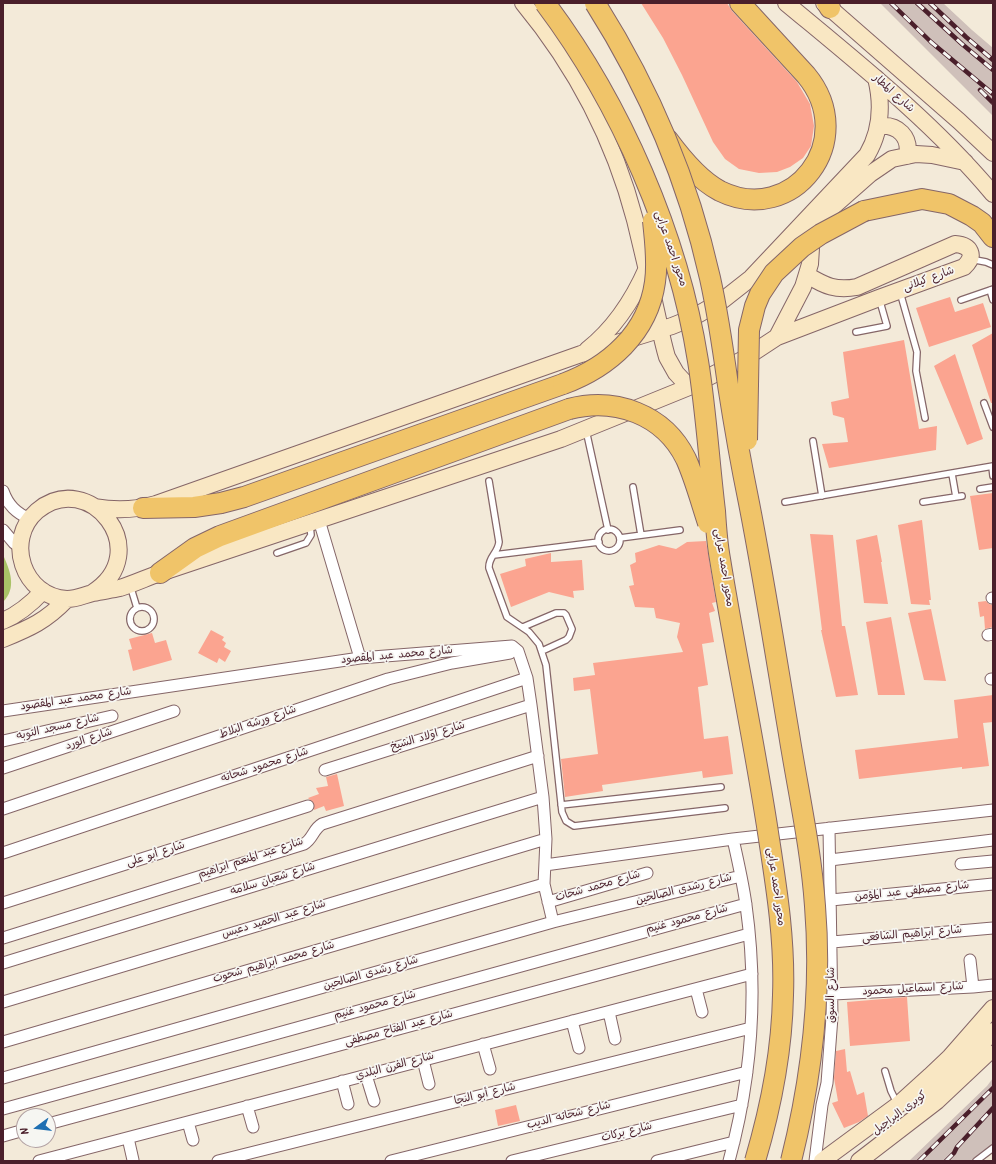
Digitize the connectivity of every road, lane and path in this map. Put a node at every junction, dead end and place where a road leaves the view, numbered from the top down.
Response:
1 (523, 3) edge
2 (545, 3) edge
3 (596, 3) edge
4 (740, 3) edge
5 (786, 3) edge
6 (827, 5) edge
7 (876, 78) junction
8 (879, 126) junction
9 (666, 137) junction
10 (993, 153) edge
11 (907, 156) junction
12 (965, 162) junction
13 (993, 194) edge
14 (652, 197) junction
15 (993, 237) edge
16 (970, 259) junction
17 (993, 265) edge
18 (647, 268) junction
19 (807, 275) junction
20 (991, 290) edge
21 (899, 291) junction
22 (879, 298) junction
23 (960, 300) dead end
24 (993, 300) edge
25 (660, 329) junction
26 (856, 332) dead end
27 (777, 337) junction
28 (581, 354) junction
29 (689, 387) junction
30 (984, 403) dead end
31 (925, 418) dead end
32 (993, 427) edge
33 (585, 429) junction
34 (813, 441) dead end
35 (993, 467) edge
36 (952, 474) junction
37 (993, 476) edge
38 (489, 481) dead end
39 (633, 487) dead end
40 (993, 487) edge
41 (746, 488) junction
42 (980, 489) dead end
43 (3, 491) edge
44 (822, 496) junction
45 (785, 502) dead end
46 (923, 502) dead end
47 (95, 507) junction
48 (143, 508) junction
49 (30, 519) junction
50 (315, 522) junction
51 (608, 530) junction
52 (680, 530) dead end
53 (3, 531) edge
54 (641, 535) junction
55 (620, 538) junction
56 (599, 542) junction
57 (20, 547) junction
58 (277, 554) dead end
59 (494, 555) junction
60 (719, 556) junction
61 (160, 573) junction
62 (130, 584) junction
63 (43, 591) junction
64 (92, 593) junction
65 (67, 599) junction
66 (138, 608) junction
67 (3, 621) edge
68 (523, 627) junction
69 (3, 639) edge
70 (518, 651) junction
71 (542, 651) junction
72 (360, 658) junction
73 (527, 678) junction
74 (531, 705) junction
75 (3, 711) edge
76 (174, 711) dead end
77 (112, 716) dead end
78 (3, 741) edge
79 (538, 756) junction
80 (3, 768) edge
81 (325, 770) dead end
82 (721, 787) dead end
83 (543, 797) junction
84 (561, 805) junction
85 (308, 806) dead end
86 (725, 808) dead end
87 (3, 809) edge
88 (993, 810) edge
89 (829, 828) junction
90 (546, 839) junction
91 (733, 839) junction
92 (993, 840) edge
93 (3, 853) edge
94 (830, 860) junction
95 (993, 861) edge
96 (961, 864) dead end
97 (545, 865) junction
98 (647, 873) dead end
99 (741, 876) junction
100 (544, 884) junction
101 (993, 884) edge
102 (831, 900) junction
103 (548, 902) junction
104 (3, 903) edge
105 (746, 904) junction
106 (553, 922) junction
107 (993, 928) edge
108 (749, 934) junction
109 (3, 938) edge
110 (832, 942) junction
111 (970, 960) dead end
112 (3, 963) edge
113 (752, 974) junction
114 (993, 985) edge
115 (973, 987) junction
116 (696, 988) junction
117 (833, 994) junction
118 (3, 1002) edge
119 (993, 1008) edge
120 (609, 1012) junction
121 (702, 1012) dead end
122 (572, 1021) junction
123 (751, 1028) junction
124 (993, 1031) edge
125 (615, 1039) dead end
126 (3, 1042) edge
127 (484, 1044) junction
128 (579, 1048) dead end
129 (993, 1048) edge
130 (424, 1060) junction
131 (490, 1070) dead end
132 (885, 1071) dead end
133 (962, 1071) junction
134 (747, 1072) junction
135 (366, 1075) junction
136 (3, 1078) edge
137 (342, 1081) junction
138 (429, 1084) dead end
139 (374, 1100) dead end
140 (348, 1104) dead end
141 (742, 1105) junction
142 (898, 1105) junction
143 (247, 1106) junction
144 (3, 1109) edge
145 (56, 1122) edge
146 (188, 1122) junction
147 (252, 1127) dead end
148 (16, 1132) edge
149 (3, 1136) edge
150 (128, 1138) junction
151 (193, 1140) dead end
152 (734, 1142) junction
153 (993, 1148) edge
154 (62, 1158) edge
155 (133, 1160) dead end
156 (39, 1161) edge
157 (218, 1161) edge
158 (391, 1161) edge
159 (512, 1161) edge
160 (657, 1161) edge
161 (729, 1161) edge
162 (755, 1161) edge
163 (791, 1161) edge
164 (815, 1161) edge
165 (822, 1161) edge
166 (840, 1161) edge
167 (860, 1161) edge
168 (976, 1161) edge

1 - 18 street
2 - 14 highway, محور احمد عرابى, bridge
3 - 9 highway, bridge
4 - 9 highway
5 - 7 street, شارع المطار
6 - 10 street, شارع المطار
7 - 8 street
7 - 12 street, شارع المطار
8 - 11 street
8 - 25 street
9 - 41 highway, bridge
11 - 12 street
11 - 19 street
12 - 13 street, شارع المطار
14 - 48 highway, bridge
14 - 60 highway, محور احمد عرابى, bridge
15 - 41 highway, bridge
16 - 17 lane
16 - 19 street, شارع كيلانى
16 - 21 street, شارع كيلانى
18 - 25 street
18 - 28 street
19 - 27 street
20 - 23 lane
20 - 24 lane
21 - 22 street, شارع كيلانى
21 - 31 lane
22 - 26 lane
22 - 27 street, شارع كيلانى
25 - 28 street
25 - 29 street
27 - 29 street, شارع كيلانى
28 - 48 street
29 - 33 street, شارع كيلانى
30 - 32 lane
33 - 50 street, شارع كيلانى
33 - 51 lane
34 - 44 lane
35 - 36 lane
35 - 37 lane
36 - 44 lane
36 - 46 lane
38 - 59 lane
39 - 54 lane
40 - 42 lane
41 - 163 highway, bridge
43 - 49 street
44 - 45 lane
47 - 48 street
47 - 49 street
47 - 64 street
49 - 57 street
50 - 58 lane
50 - 61 street, شارع كيلانى
50 - 72 street
51 - 55 lane
51 - 56 lane
52 - 54 lane
53 - 57 street
54 - 55 lane
55 - 56 lane
56 - 59 lane
57 - 63 street
59 - 68 lane
60 - 61 highway, bridge
60 - 162 highway, محور احمد عرابى, bridge
61 - 62 street, شارع كيلانى
62 - 64 street, شارع كيلانى
62 - 66 lane
63 - 65 street
63 - 67 street
64 - 65 street
65 - 69 street
66 - 66 lane
68 - 71 lane
68 - 71 lane
70 - 72 street, شارع محمد عبد المقصود
70 - 73 street
70 - 87 street, شارع ورشه البلاط
71 - 84 lane
72 - 75 street, شارع محمد عبد المقصود
73 - 74 street
73 - 93 street, شارع محمود شحاته
74 - 79 street
74 - 81 street, شارع اولاد الشيخ
76 - 80 street, شارع الورد
77 - 78 street, شارع مسجد التوبه
79 - 83 street
79 - 109 street, شارع عبد المنعم ابراهيم
82 - 84 lane
83 - 90 street
83 - 112 street, شارع شعبان سلامه
84 - 86 lane
85 - 104 street, شارع أبو على
88 - 89 street
89 - 91 street
89 - 94 street, شارع السوق
90 - 97 street
90 - 118 street, شارع عبد الحميد دعبس
91 - 97 street
91 - 99 street
92 - 94 street
94 - 102 street, شارع السوق
95 - 96 street
97 - 100 street
98 - 103 street, شارع محمد شحات
99 - 105 street
99 - 106 street, شارع رشدى الصالحين
100 - 103 street
100 - 126 street, شارع محمد ابراهيم شحوت
101 - 102 street, شارع مصطفى عبد المؤمن
102 - 110 street, شارع السوق
103 - 106 street
105 - 108 street
105 - 144 street, شارع محمود غنيم
106 - 136 street, شارع رشدى الصالحين
107 - 110 street, شارع ابراهيم الشافعى
108 - 113 street
108 - 145 street, شارع عبد الفتاح مصطفى
110 - 117 street, شارع السوق
111 - 115 street
113 - 116 street, شارع الفرن البلدي
113 - 123 street
114 - 115 street, شارع اسماعيل محمود
115 - 117 street, شارع اسماعيل محمود
116 - 120 street, شارع الفرن البلدي
116 - 121 street
117 - 164 street, شارع السوق
119 - 142 street
120 - 122 street, شارع الفرن البلدي
120 - 125 street
122 - 127 street, شارع الفرن البلدي
122 - 128 street
123 - 134 street
123 - 157 street, شارع أبو النجا
124 - 133 street
127 - 130 street, شارع الفرن البلدي
127 - 131 street
129 - 133 street
130 - 135 street, شارع الفرن البلدي
130 - 138 street
132 - 142 lane
133 - 166 street, كوبرى البراجيل
133 - 167 street, كوبرى البراجيل
134 - 141 street
134 - 158 street, شارع شحاته الديب
135 - 137 street, شارع الفرن البلدي
135 - 139 street
137 - 140 street
137 - 143 street, شارع الفرن البلدي
141 - 152 street
141 - 159 street, شارع بركات
142 - 165 street
143 - 146 street, شارع الفرن البلدي
143 - 147 street
146 - 150 street, شارع الفرن البلدي
146 - 151 street
148 - 149 street
150 - 154 street, شارع الفرن البلدي
150 - 155 street
152 - 160 street
152 - 161 street
153 - 168 lane
154 - 156 street, شارع الفرن البلدي

